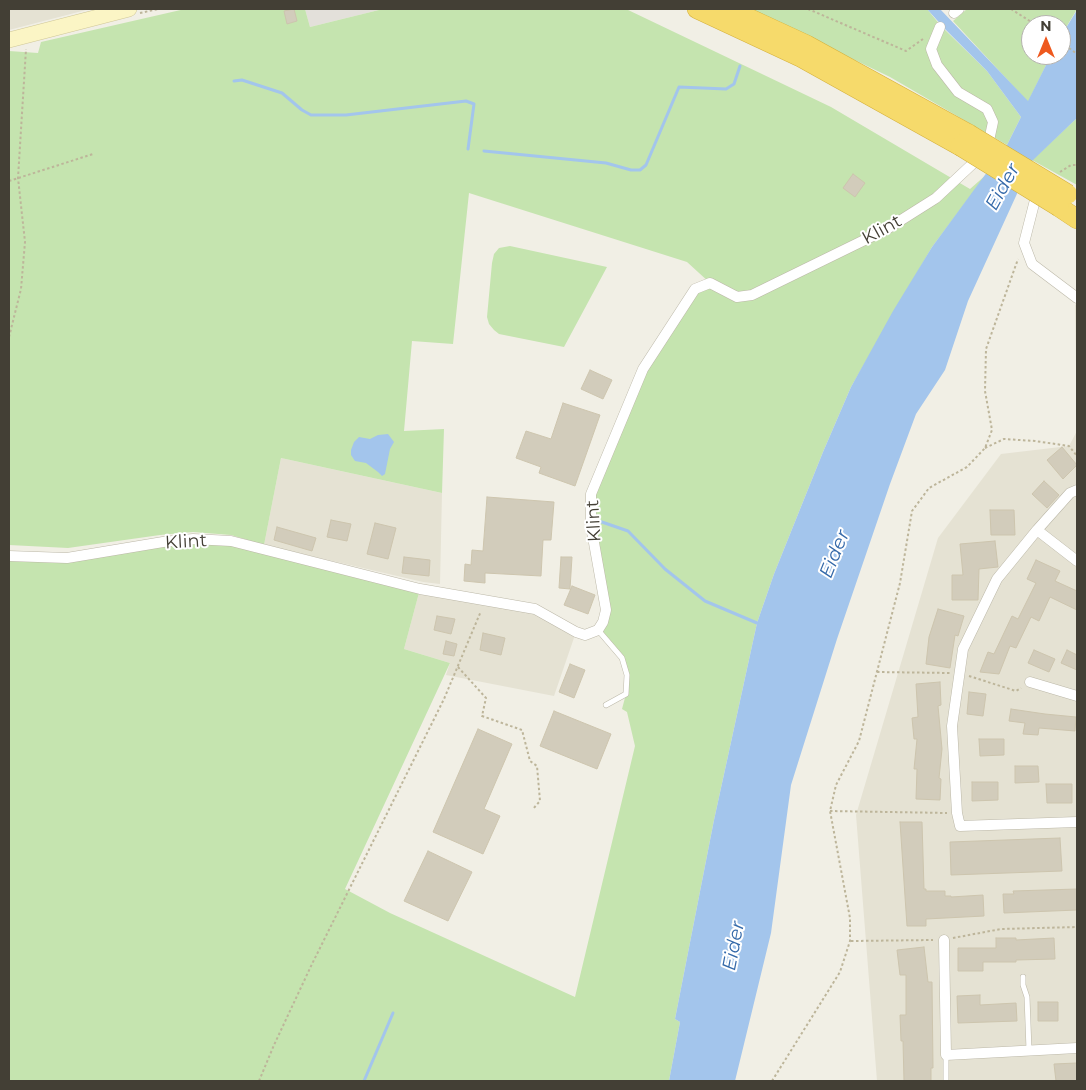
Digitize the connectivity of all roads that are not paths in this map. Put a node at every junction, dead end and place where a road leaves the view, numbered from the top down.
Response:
1 (130, 9) edge
2 (696, 9) edge
3 (729, 9) edge
4 (940, 27) road end
5 (9, 40) edge
6 (964, 140) junction
7 (1053, 175) road end
8 (1068, 201) edge
9 (1077, 219) edge
10 (1077, 298) edge
11 (1077, 490) edge
12 (1037, 530) junction
13 (9, 556) edge
14 (1077, 560) edge
15 (598, 630) junction
16 (1030, 682) dead end
17 (1077, 696) edge
18 (606, 705) dead end
19 (1077, 822) edge
20 (944, 940) road end
21 (1023, 976) dead end
22 (1077, 1048) edge
23 (1029, 1050) junction
24 (946, 1055) junction
25 (946, 1081) edge

1 - 5 street
2 - 6 highway
3 - 6 highway
4 - 15 street, Klint
6 - 8 highway, bridge
7 - 10 street
8 - 9 highway
11 - 12 street
12 - 14 street
12 - 19 street
13 - 15 street, Klint
15 - 18 lane
16 - 17 street
20 - 24 street
21 - 23 lane
22 - 23 street
23 - 24 street
24 - 25 lane

